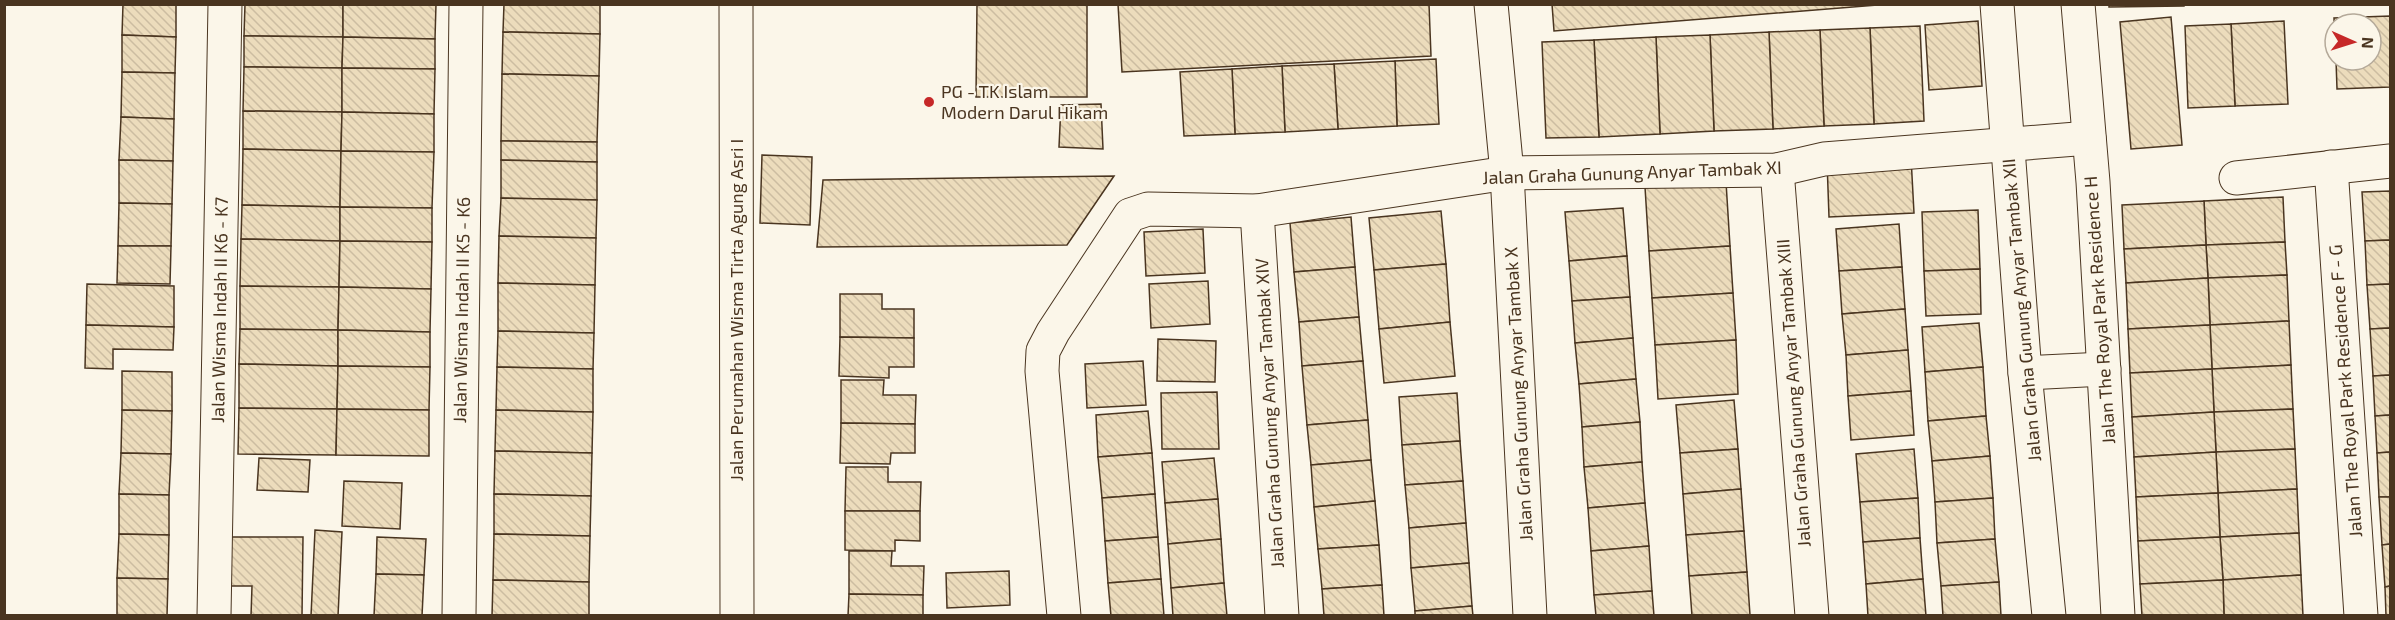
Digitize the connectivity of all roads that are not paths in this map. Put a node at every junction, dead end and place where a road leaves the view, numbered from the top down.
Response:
1 (225, 4) edge
2 (466, 4) edge
3 (736, 4) edge
4 (1491, 4) edge
5 (1997, 4) edge
6 (2078, 4) edge
7 (2081, 138) junction
8 (2015, 143) junction
9 (2391, 161) edge
10 (2331, 167) junction
11 (1777, 170) junction
12 (1507, 173) junction
13 (2236, 178) dead end
14 (1257, 211) junction
15 (2097, 370) junction
16 (2030, 372) junction
17 (214, 615) edge
18 (459, 615) edge
19 (737, 615) edge
20 (1064, 615) edge
21 (1282, 615) edge
22 (1530, 615) edge
23 (1812, 615) edge
24 (2049, 615) edge
25 (2118, 615) edge
26 (2361, 615) edge

1 - 17 street, Jalan Wisma Indah II K6 - K7
2 - 18 street, Jalan Wisma Indah II K5 - K6
3 - 19 street, Jalan Perumahan Wisma Tirta Agung Asri I
4 - 12 street, Jalan Graha Gunung Anyar Tambak X
5 - 8 street, Jalan Graha Gunung Anyar Tambak XII
6 - 7 street, Jalan The Royal Park Residence H
7 - 8 street, Jalan Graha Gunung Anyar Tambak XI
7 - 15 street, Jalan The Royal Park Residence H
8 - 11 street, Jalan Graha Gunung Anyar Tambak XI
8 - 16 street, Jalan Graha Gunung Anyar Tambak XII
9 - 10 street
10 - 13 street
10 - 26 street, Jalan The Royal Park Residence F - G
11 - 12 street, Jalan Graha Gunung Anyar Tambak XI
11 - 23 street, Jalan Graha Gunung Anyar Tambak XIII
12 - 14 street, Jalan Graha Gunung Anyar Tambak XI
12 - 22 street, Jalan Graha Gunung Anyar Tambak X
14 - 20 street, Jalan Graha Gunung Anyar Tambak XI
14 - 21 street, Jalan Graha Gunung Anyar Tambak XIV
15 - 16 street
15 - 25 street, Jalan The Royal Park Residence H
16 - 24 street, Jalan Graha Gunung Anyar Tambak XII

